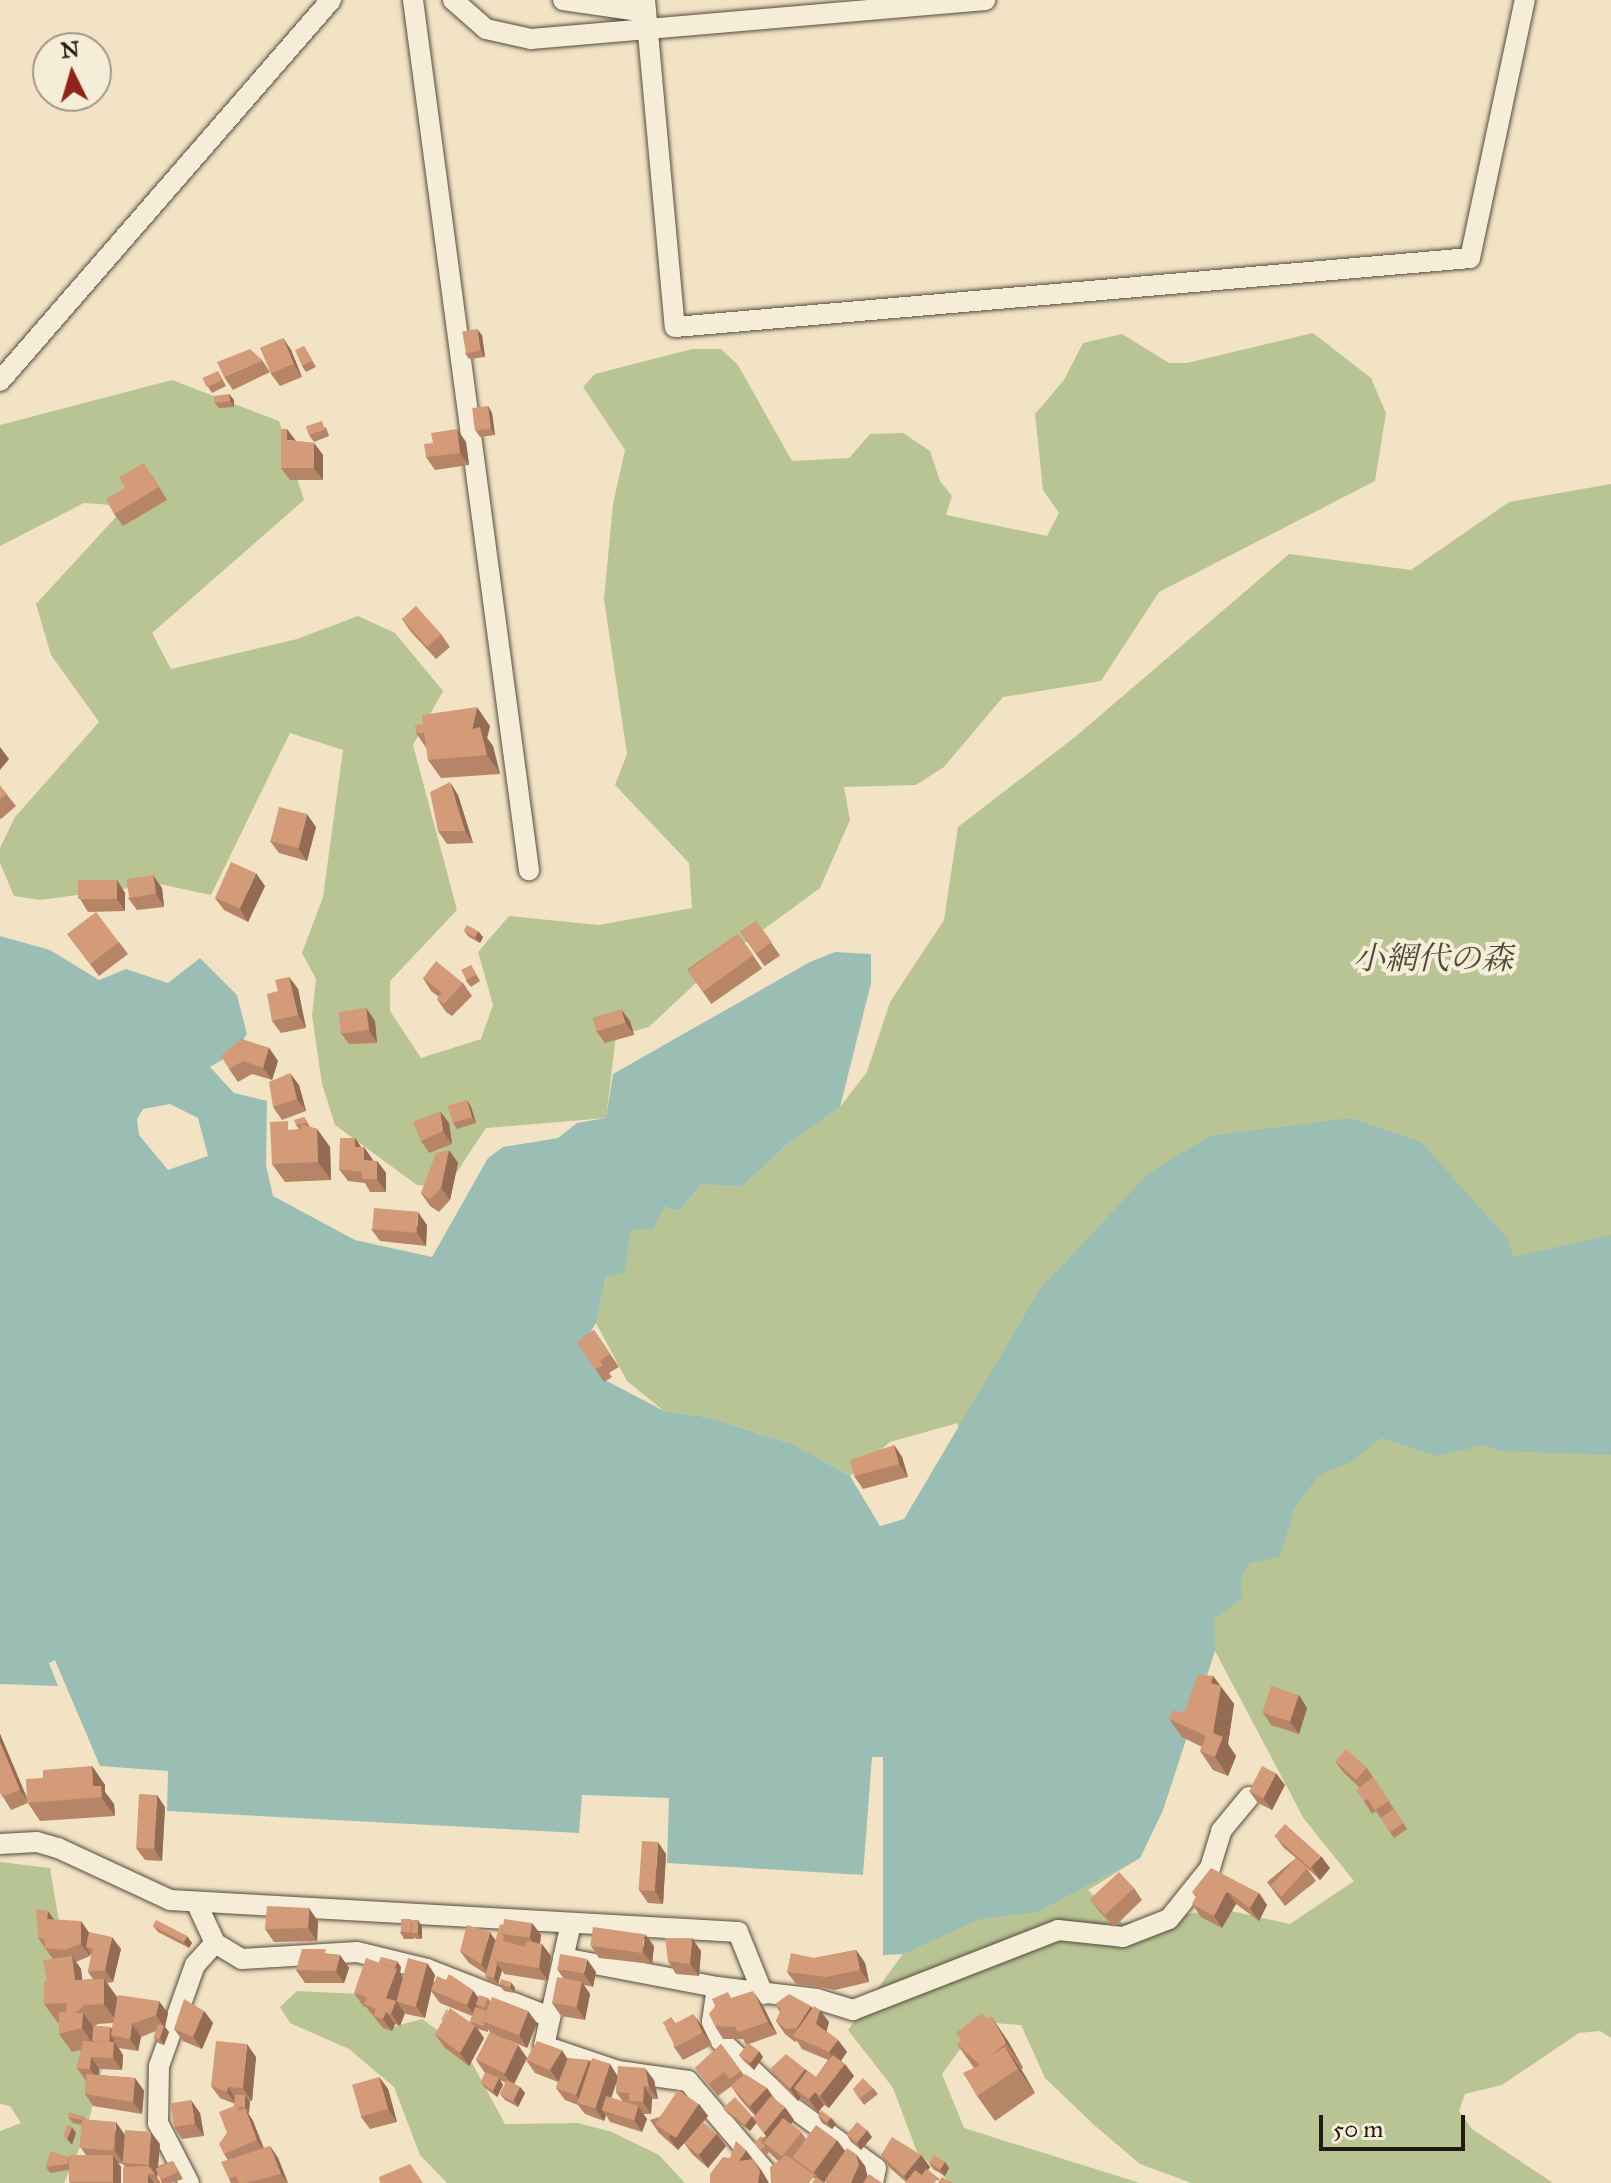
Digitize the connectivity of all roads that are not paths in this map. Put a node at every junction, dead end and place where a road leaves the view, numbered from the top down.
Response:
1 (331, 0) edge
2 (413, 0) edge
3 (453, 0) edge
4 (563, 0) edge
5 (985, 0) edge
6 (1525, 0) edge
7 (646, 14) edge
8 (0, 381) edge
9 (529, 870) dead end
10 (1249, 1797) edge
11 (0, 1844) edge
12 (196, 1902) junction
13 (571, 1923) junction
14 (215, 1943) junction
15 (563, 1958) junction
16 (717, 1987) junction
17 (763, 1994) junction
18 (550, 2017) junction
19 (189, 2183) edge
20 (775, 2183) edge
21 (873, 2183) edge

1 - 8 street
2 - 9 street
3 - 7 street
4 - 7 street
5 - 7 street
6 - 7 street
10 - 17 street
11 - 12 street
12 - 13 street
12 - 14 street
13 - 15 street
13 - 17 street
14 - 18 street
14 - 19 street
15 - 16 street
15 - 18 street
16 - 17 street
16 - 21 street
18 - 20 street

